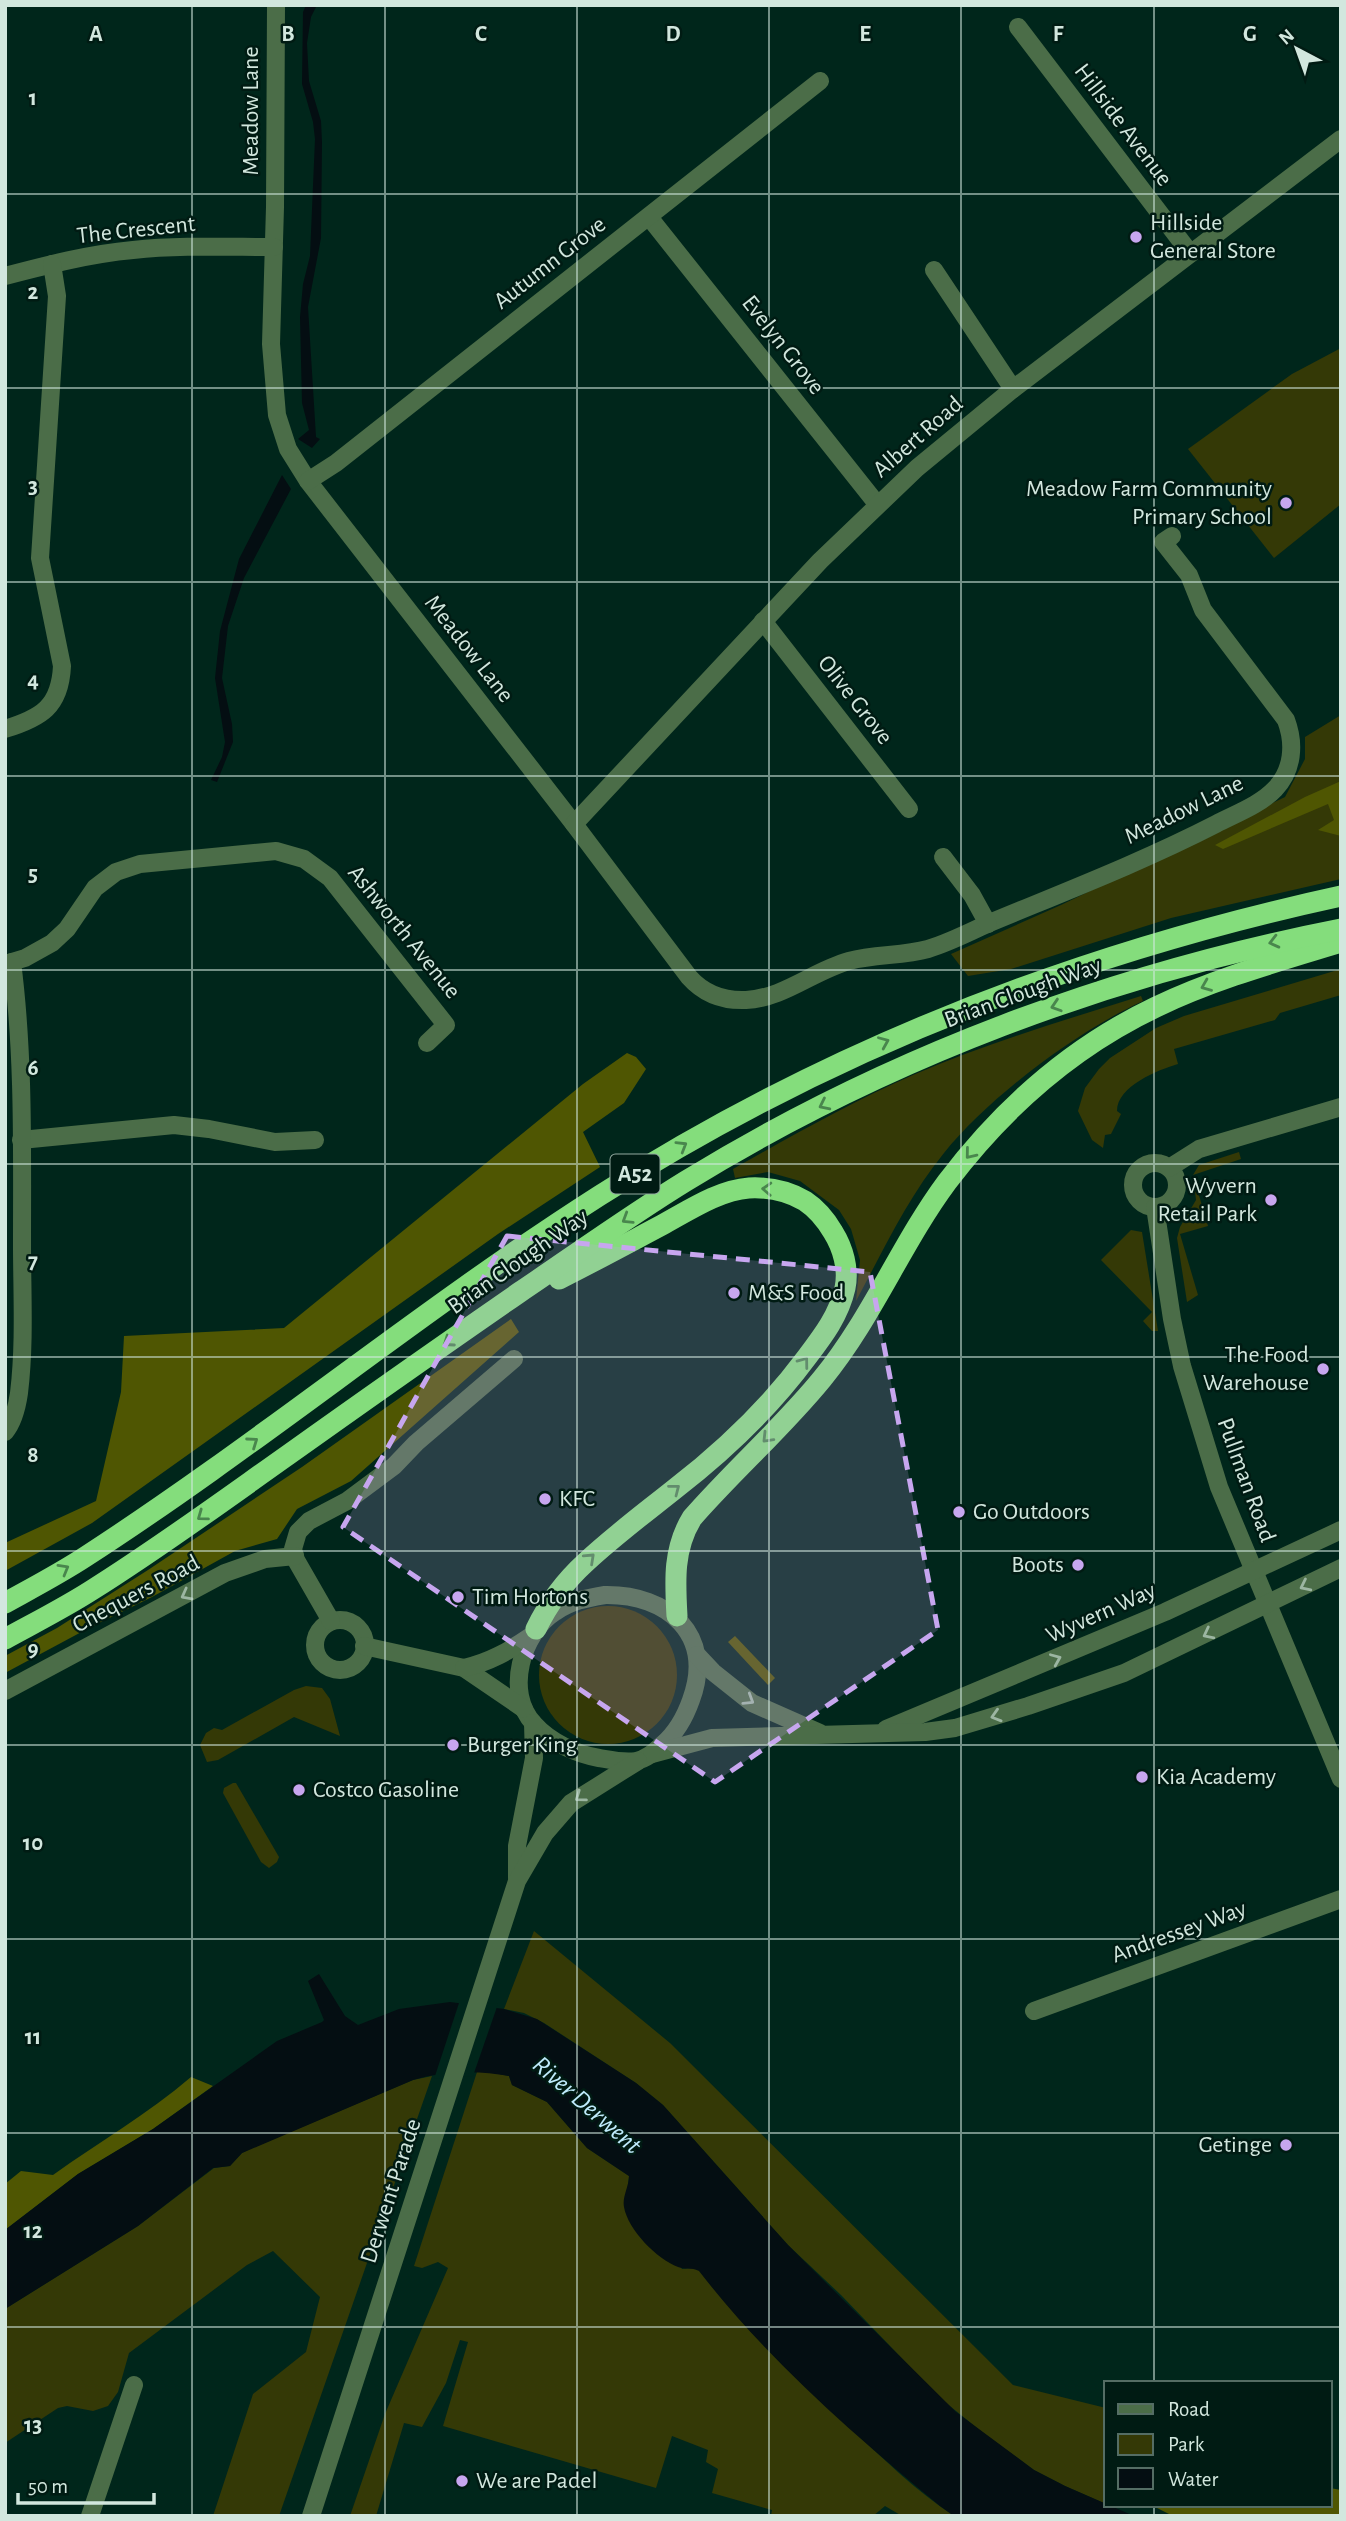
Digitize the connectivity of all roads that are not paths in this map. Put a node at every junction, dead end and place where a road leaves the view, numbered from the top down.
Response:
1 (276, 5) edge
2 (1018, 27) dead end
3 (820, 81) dead end
4 (1341, 139) edge
5 (649, 217) junction
6 (274, 247) junction
7 (1190, 253) junction
8 (52, 264) junction
9 (934, 270) dead end
10 (5, 276) edge
11 (1013, 389) junction
12 (308, 481) junction
13 (877, 504) junction
14 (1172, 536) dead end
15 (763, 621) junction
16 (5, 729) edge
17 (909, 809) dead end
18 (574, 824) junction
19 (943, 857) dead end
20 (1341, 896) edge
21 (988, 924) junction
22 (1341, 929) edge
23 (1341, 943) edge
24 (8, 963) edge
25 (428, 1043) dead end
26 (1341, 1107) edge
27 (21, 1140) junction
28 (315, 1140) dead end
29 (1169, 1168) junction
30 (1155, 1207) junction
31 (13, 1262) edge
32 (485, 1317) junction
33 (514, 1359) dead end
34 (5, 1433) edge
35 (1341, 1530) edge
36 (295, 1556) junction
37 (1341, 1568) edge
38 (1254, 1570) junction
39 (1268, 1603) junction
40 (5, 1604) edge
41 (677, 1616) junction
42 (331, 1621) junction
43 (533, 1632) junction
44 (5, 1639) edge
45 (365, 1646) junction
46 (697, 1656) junction
47 (464, 1668) junction
48 (5, 1691) edge
49 (528, 1716) junction
50 (878, 1733) junction
51 (823, 1735) junction
52 (645, 1758) junction
53 (1341, 1779) edge
54 (515, 1887) junction
55 (1341, 1899) edge
56 (1034, 2011) dead end
57 (134, 2385) dead end
58 (90, 2516) edge
59 (312, 2516) edge

1 - 6 street, Meadow Lane
2 - 7 street, Hillside Avenue
3 - 5 street, Autumn Grove
4 - 7 street, Albert Road
5 - 12 street, Autumn Grove
5 - 13 street, Evelyn Grove
6 - 8 street, The Crescent
6 - 12 street, Meadow Lane
7 - 11 street, Albert Road
8 - 10 street, The Crescent
8 - 16 street
9 - 11 street
11 - 13 street, Albert Road
12 - 18 street, Meadow Lane
13 - 15 street, Albert Road
14 - 21 street, Meadow Lane
15 - 17 street, Olive Grove
15 - 18 street, Albert Road
18 - 21 street, Meadow Lane
19 - 21 street
40 -> 20 highway, Brian Clough Way / A52
22 -> 32 highway, Brian Clough Way / A52
23 -> 41 highway
24 - 25 street, Ashworth Avenue
24 - 27 street
26 - 29 street
27 - 28 street
27 - 31 street
29 - 30 street
29 - 30 street
30 - 38 street, Pullman Road
31 - 34 street
43 -> 32 highway
32 -> 44 highway, Brian Clough Way / A52
33 - 36 street
35 - 38 street, Wyvern Way
36 - 42 street
36 -> 48 street, Chequers Road
37 -> 39 street, Wyvern Way
38 - 39 street, Pullman Road
50 -> 38 street, Wyvern Way
39 -> 50 street, Wyvern Way
39 - 53 street
41 - 43 street
41 - 46 street
42 - 45 street
42 - 45 street
43 - 47 street
43 - 49 street
45 - 47 street
46 -> 51 street, Wyvern Way
46 - 52 street
47 - 49 street
49 - 52 street
49 - 54 street, Derwent Parade
50 - 51 street, Wyvern Way
51 - 52 street, Wyvern Way
52 -> 54 street, Derwent Parade
54 - 59 street, Derwent Parade
55 - 56 street, Andressey Way
57 - 58 street

